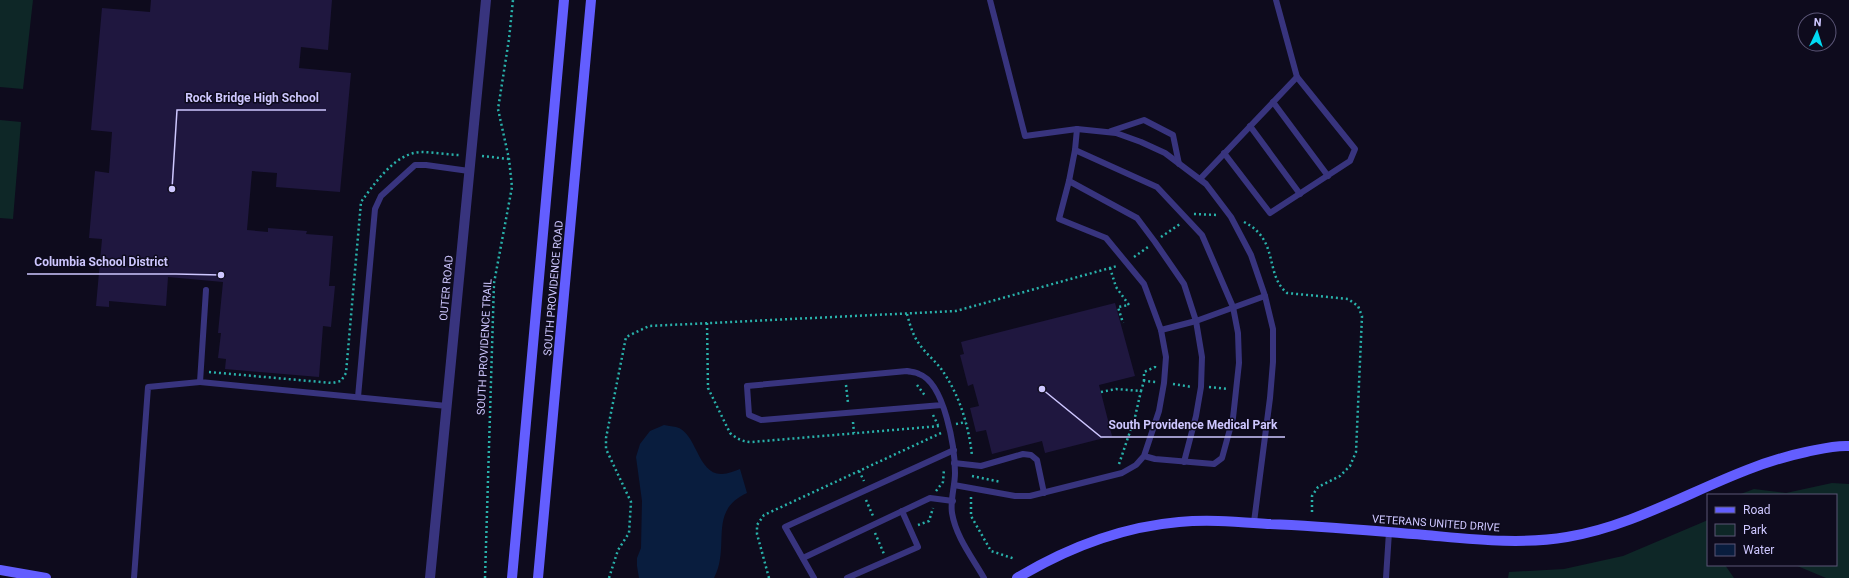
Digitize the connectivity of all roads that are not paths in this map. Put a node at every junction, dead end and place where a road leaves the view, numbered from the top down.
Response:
1 (486, 0) edge
2 (564, 0) edge
3 (591, 0) edge
4 (990, 0) edge
5 (1276, 0) edge
6 (1297, 77) junction
7 (1273, 102) junction
8 (1250, 126) junction
9 (1077, 129) junction
10 (1110, 132) junction
11 (1074, 150) junction
12 (1224, 153) junction
13 (1179, 164) junction
14 (469, 171) junction
15 (1328, 176) junction
16 (1200, 179) junction
17 (1069, 181) junction
18 (1300, 194) junction
19 (206, 290) dead end
20 (1265, 296) junction
21 (1233, 307) junction
22 (1196, 321) junction
23 (1162, 330) junction
24 (200, 382) junction
25 (358, 397) junction
26 (942, 405) junction
27 (447, 406) junction
28 (1849, 446) edge
29 (954, 450) junction
30 (1144, 456) junction
31 (1184, 462) junction
32 (954, 463) junction
33 (954, 485) junction
34 (1044, 493) junction
35 (952, 501) junction
36 (902, 511) junction
37 (1254, 522) junction
38 (1388, 532) junction
39 (803, 558) junction
40 (0, 570) edge
41 (46, 578) edge
42 (134, 578) edge
43 (430, 578) edge
44 (511, 578) edge
45 (538, 578) edge
46 (814, 578) edge
47 (847, 578) edge
48 (984, 578) edge
49 (1017, 578) edge
50 (1386, 578) edge

1 - 14 street, OUTER ROAD
2 - 44 main road, SOUTH PROVIDENCE ROAD
3 - 45 main road, SOUTH PROVIDENCE ROAD
4 - 9 lane
5 - 6 lane
6 - 7 lane
6 - 15 lane
7 - 8 lane
7 - 15 lane
8 - 12 lane
8 - 18 lane
9 - 10 lane
9 - 11 lane
10 - 13 lane
10 - 13 lane
11 - 17 lane
11 - 21 lane
12 - 16 lane
12 - 18 lane
13 - 16 lane
14 - 25 lane
14 - 27 street, OUTER ROAD
15 - 18 lane
16 - 20 lane
17 - 22 lane
17 - 23 lane
19 - 24 lane
20 - 21 lane
20 - 37 lane
21 - 22 lane
21 - 31 lane
22 - 23 lane
22 - 31 lane
23 - 30 lane
24 - 25 lane
24 - 42 lane
25 - 27 lane
26 - 26 lane
26 - 29 lane
27 - 43 street, OUTER ROAD
28 - 38 main road, VETERANS UNITED DRIVE
29 - 32 lane
29 - 39 lane
30 - 31 lane
30 - 34 lane
32 - 33 lane
32 - 34 lane
33 - 34 lane
33 - 35 lane
35 - 36 lane
35 - 48 lane
36 - 39 lane
36 - 47 lane
37 - 38 main road, VETERANS UNITED DRIVE
37 - 49 main road, VETERANS UNITED DRIVE
38 - 50 lane
39 - 46 lane
40 - 41 main road

